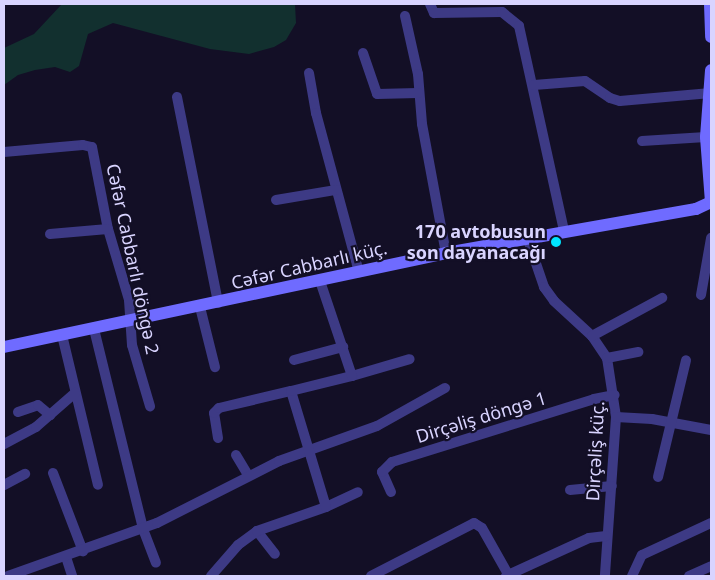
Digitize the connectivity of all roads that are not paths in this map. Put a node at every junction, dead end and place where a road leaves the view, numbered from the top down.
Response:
1 (430, 4) edge
2 (710, 4) edge
3 (405, 16) dead end
4 (711, 37) edge
5 (363, 53) dead end
6 (711, 70) edge
7 (309, 73) dead end
8 (534, 86) junction
9 (418, 93) junction
10 (711, 93) edge
11 (177, 96) dead end
12 (706, 137) junction
13 (642, 140) dead end
14 (4, 152) edge
15 (336, 190) junction
16 (276, 200) dead end
17 (711, 203) edge
18 (108, 229) junction
19 (564, 231) junction
20 (50, 234) dead end
21 (527, 237) junction
22 (711, 238) edge
23 (446, 253) junction
24 (359, 272) junction
25 (320, 281) junction
26 (701, 296) dead end
27 (662, 298) dead end
28 (218, 304) junction
29 (200, 307) junction
30 (130, 322) junction
31 (94, 329) junction
32 (62, 336) junction
33 (592, 336) junction
34 (4, 347) edge
35 (343, 347) junction
36 (638, 352) dead end
37 (607, 358) junction
38 (294, 360) dead end
39 (410, 360) dead end
40 (686, 360) dead end
41 (216, 367) dead end
42 (352, 376) junction
43 (445, 388) dead end
44 (292, 391) junction
45 (75, 393) junction
46 (615, 396) junction
47 (150, 406) dead end
48 (18, 412) dead end
49 (50, 415) junction
50 (616, 418) junction
51 (671, 423) junction
52 (711, 430) edge
53 (218, 438) dead end
54 (4, 444) edge
55 (307, 450) junction
56 (236, 455) dead end
57 (24, 474) dead end
58 (53, 474) dead end
59 (248, 475) junction
60 (658, 477) dead end
61 (4, 485) edge
62 (98, 485) dead end
63 (612, 486) junction
64 (570, 490) dead end
65 (358, 492) dead end
66 (391, 492) dead end
67 (326, 507) junction
68 (711, 523) edge
69 (143, 528) junction
70 (257, 531) junction
71 (606, 536) junction
72 (83, 551) junction
73 (275, 554) dead end
74 (66, 557) junction
75 (156, 563) dead end
76 (711, 566) edge
77 (8, 576) edge
78 (72, 576) edge
79 (211, 576) edge
80 (372, 576) edge
81 (508, 576) edge
82 (605, 576) edge
83 (632, 576) edge
84 (689, 576) edge

1 - 8 street
2 - 4 street
3 - 9 street
5 - 9 street
6 - 10 street
7 - 15 street
8 - 10 street
8 - 19 street
9 - 23 street
10 - 12 street
11 - 28 street
12 - 13 street
12 - 17 street
14 - 18 street, Cəfər Cabbarlı döngə 2
15 - 16 street
15 - 24 street
17 - 19 street, Cəfər Cabbarlı küç.
18 - 20 street
18 - 30 street, Cəfər Cabbarlı döngə 2
19 - 21 street, Cəfər Cabbarlı küç.
21 - 23 street, Cəfər Cabbarlı küç.
21 - 33 street, Dirçəliş küç.
22 - 26 street
23 - 24 street, Cəfər Cabbarlı küç.
24 - 25 street, Cəfər Cabbarlı küç.
25 - 28 street, Cəfər Cabbarlı küç.
25 - 35 street
27 - 33 street
28 - 29 street, Cəfər Cabbarlı küç.
29 - 30 street, Cəfər Cabbarlı küç.
29 - 41 street
30 - 31 street, Cəfər Cabbarlı küç.
30 - 47 street, Cəfər Cabbarlı döngə 2
31 - 32 street, Cəfər Cabbarlı küç.
31 - 69 street
32 - 34 street, Cəfər Cabbarlı küç.
32 - 45 street
33 - 37 street, Dirçəliş küç.
35 - 38 street
35 - 42 street
36 - 37 street
37 - 46 street, Dirçəliş küç.
39 - 42 street
40 - 51 street
42 - 44 street
43 - 55 street
44 - 53 street
44 - 55 street
45 - 49 street
45 - 62 street
46 - 50 street, Dirçəliş küç.
46 - 66 street, Dirçəliş döngə 1
48 - 49 street
49 - 54 street
50 - 51 street
50 - 63 street, Dirçəliş küç.
51 - 52 street
51 - 60 street
55 - 59 street
55 - 67 street
56 - 59 street
57 - 61 street
58 - 72 street
59 - 69 street
63 - 64 street
63 - 71 street, Dirçəliş küç.
65 - 67 street
67 - 70 street
68 - 83 street
69 - 72 street
69 - 75 street
70 - 73 street
70 - 79 street
71 - 81 street
71 - 82 street, Dirçəliş küç.
72 - 74 street
74 - 77 street
74 - 78 street
76 - 84 street
80 - 81 street

